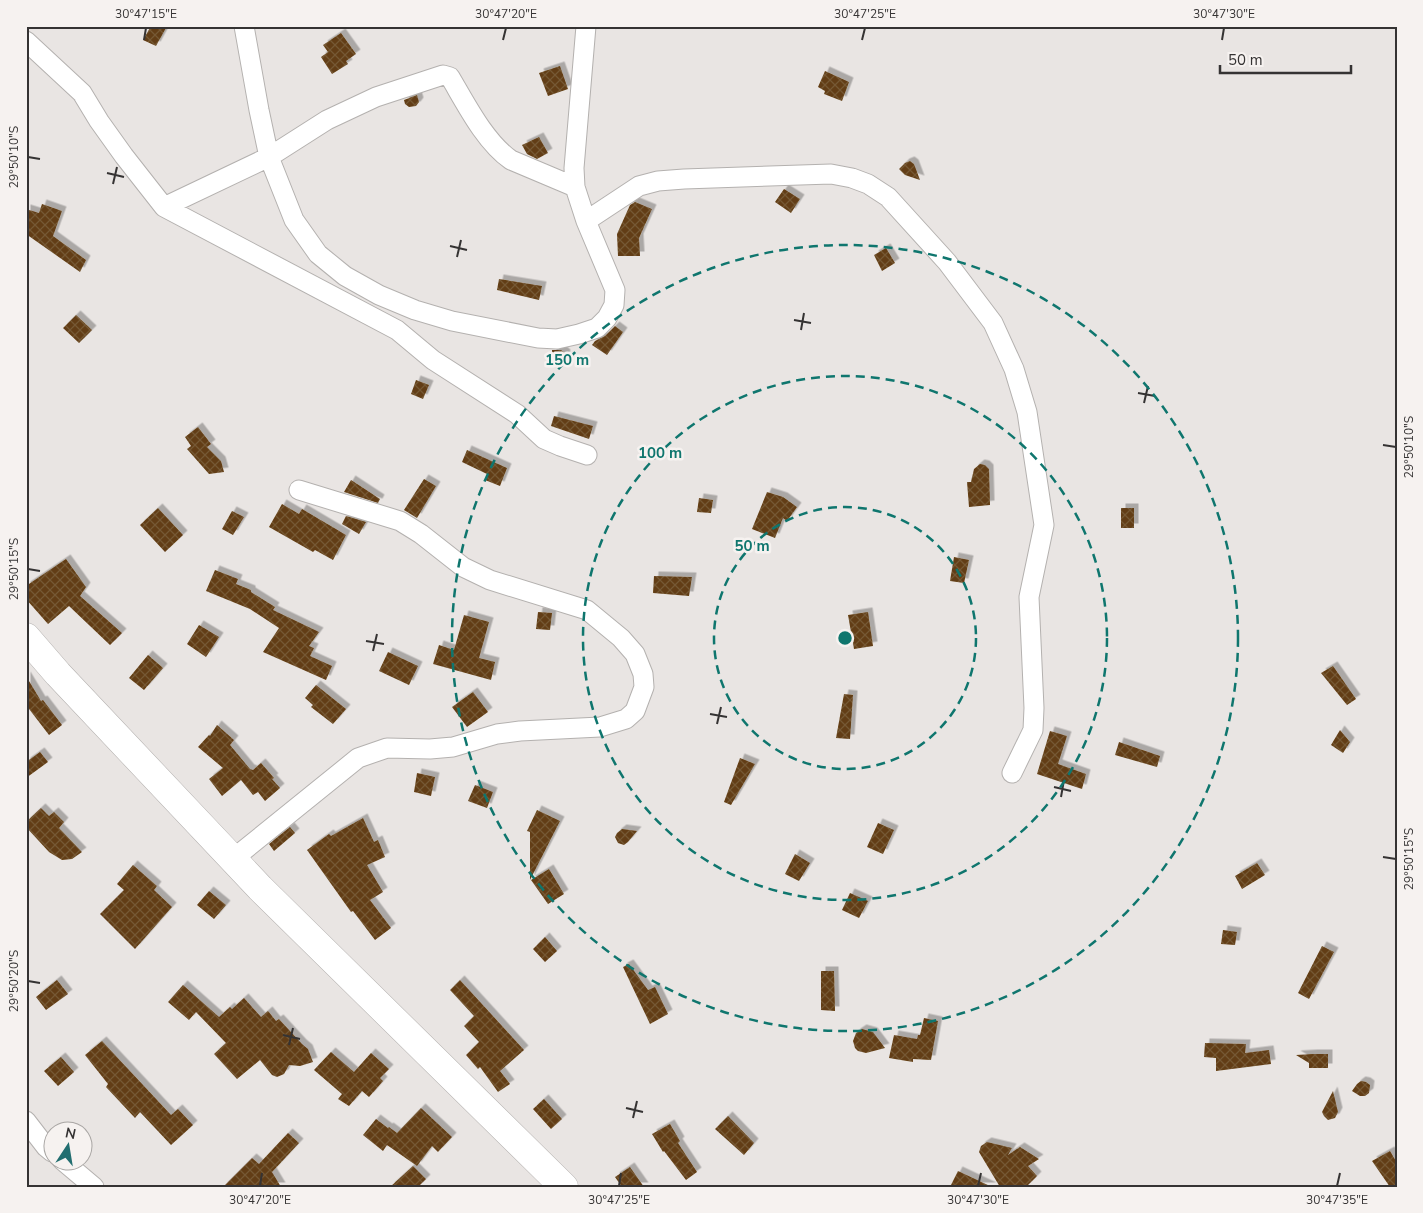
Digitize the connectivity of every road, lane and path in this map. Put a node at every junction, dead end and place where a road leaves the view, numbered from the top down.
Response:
1 (244, 26) edge
2 (586, 26) edge
3 (26, 41) edge
4 (270, 157) junction
5 (575, 187) junction
6 (164, 207) junction
7 (586, 221) junction
8 (587, 455) dead end
9 (299, 490) dead end
10 (26, 637) edge
11 (1012, 773) dead end
12 (233, 859) junction
13 (26, 1122) edge
14 (42, 1142) edge
15 (74, 1170) edge
16 (94, 1187) edge
17 (564, 1187) edge

1 - 4 street
2 - 5 street
3 - 6 street
4 - 5 street
4 - 6 street
4 - 7 street
5 - 7 street
6 - 8 street
7 - 11 street
9 - 12 street
10 - 12 street
12 - 17 street
13 - 14 street
15 - 16 street

